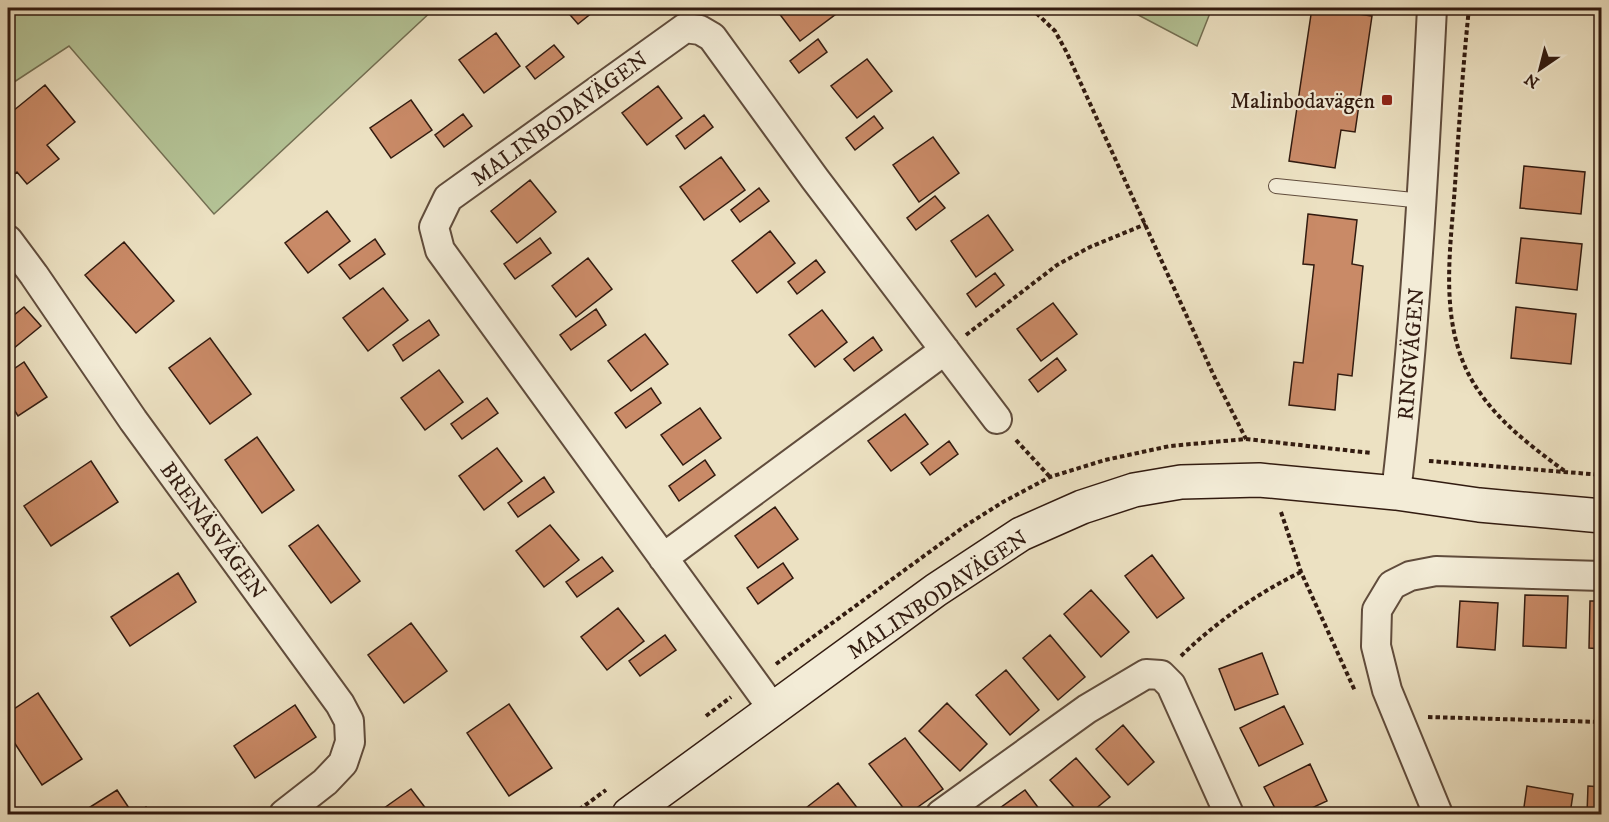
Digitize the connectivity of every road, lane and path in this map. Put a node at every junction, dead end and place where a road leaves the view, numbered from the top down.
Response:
1 (1031, 8) edge
2 (1432, 8) edge
3 (1468, 8) edge
4 (1276, 186) dead end
5 (1423, 201) junction
6 (1146, 224) junction
7 (8, 240) edge
8 (945, 350) junction
9 (997, 419) joint
10 (1246, 439) dead end
11 (1264, 440) dead end
12 (1567, 472) dead end
13 (1050, 477) dead end
14 (1274, 482) junction
15 (1396, 493) junction
16 (1602, 516) edge
17 (663, 558) junction
18 (1301, 572) junction
19 (1602, 576) edge
20 (1161, 675) junction
21 (1358, 699) dead end
22 (773, 709) junction
23 (1397, 716) junction
24 (1602, 722) edge
25 (284, 814) edge
26 (629, 814) edge
27 (941, 814) edge
28 (1228, 814) edge
29 (1438, 814) edge

1 - 6 path
2 - 5 street, RINGVÄGEN
3 - 12 path
4 - 5 lane
5 - 15 street, RINGVÄGEN
6 - 8 path
6 - 10 path
7 - 25 street, BRENÄSVÄGEN
8 - 9 street, MALINBODAVÄGEN
8 - 17 street
8 - 17 street, MALINBODAVÄGEN
9 - 13 path
11 - 14 path
14 - 15 street, MALINBODAVÄGEN
14 - 18 path
14 - 22 street, MALINBODAVÄGEN
15 - 16 street
17 - 22 street, MALINBODAVÄGEN
18 - 20 path
18 - 21 path
19 - 23 street
20 - 27 street
20 - 28 street
22 - 26 street, MALINBODAVÄGEN
23 - 24 path
23 - 29 street

